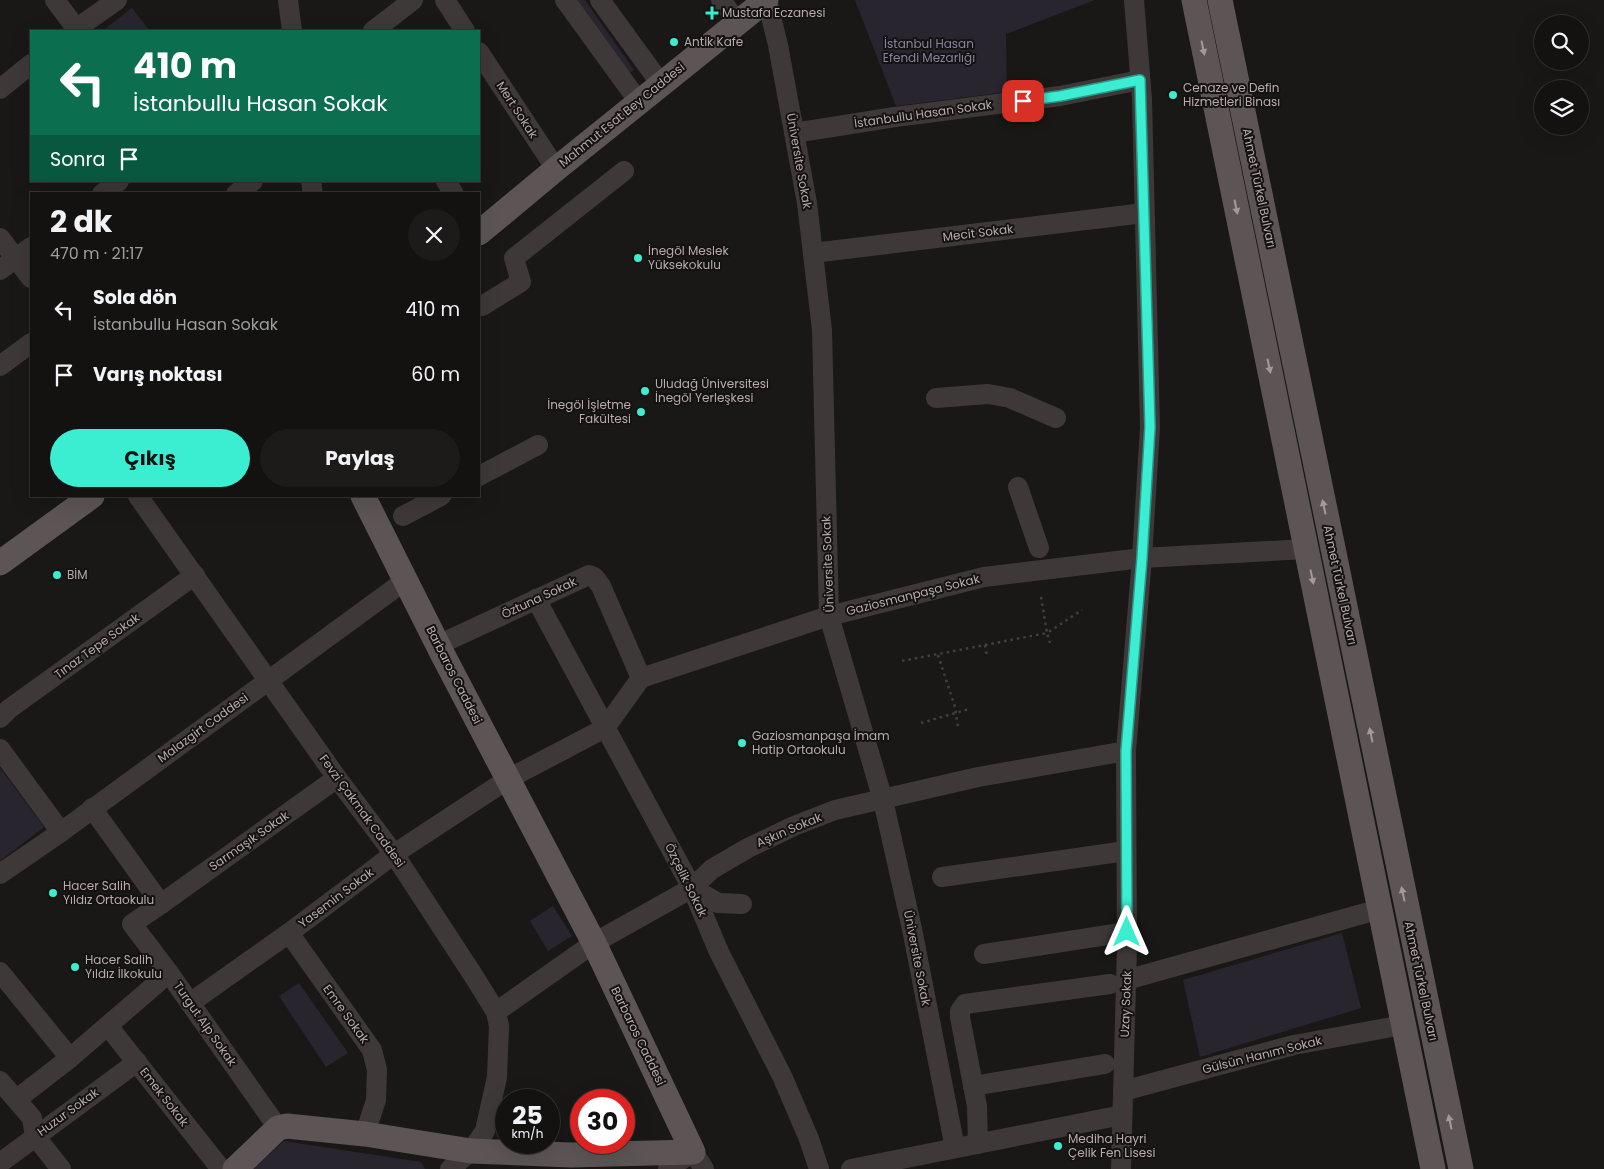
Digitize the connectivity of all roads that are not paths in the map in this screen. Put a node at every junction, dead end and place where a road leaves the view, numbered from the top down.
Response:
1 (56, 0) edge
2 (117, 0) edge
3 (413, 0) edge
4 (445, 0) edge
5 (566, 0) edge
6 (600, 0) edge
7 (721, 0) edge
8 (767, 0) edge
9 (1134, 0) edge
10 (1194, 0) edge
11 (1220, 0) edge
12 (290, 1) edge
13 (737, 22) junction
14 (76, 30) edge
15 (292, 30) edge
16 (373, 30) edge
17 (464, 30) edge
18 (480, 54) edge
19 (30, 65) edge
20 (1140, 80) junction
21 (661, 84) junction
22 (0, 89) edge
23 (639, 102) junction
24 (794, 133) junction
25 (556, 168) junction
26 (624, 171) dead end
27 (118, 182) edge
28 (252, 182) edge
29 (105, 192) edge
30 (239, 192) edge
31 (1144, 213) junction
32 (480, 230) edge
33 (0, 238) edge
34 (813, 253) junction
35 (16, 258) edge
36 (30, 277) edge
37 (482, 306) dead end
38 (30, 344) edge
39 (0, 366) edge
40 (936, 398) dead end
41 (1056, 418) dead end
42 (538, 445) dead end
43 (480, 475) edge
44 (1018, 487) dead end
45 (91, 497) edge
46 (139, 497) edge
47 (364, 497) edge
48 (439, 497) edge
49 (402, 516) dead end
50 (1038, 548) dead end
51 (1306, 549) junction
52 (1142, 558) junction
53 (0, 563) edge
54 (195, 575) junction
55 (406, 580) junction
56 (536, 599) junction
57 (829, 616) junction
58 (438, 645) junction
59 (641, 678) junction
60 (268, 680) junction
61 (3, 708) edge
62 (605, 728) junction
63 (0, 749) edge
64 (1126, 751) junction
65 (337, 778) junction
66 (508, 778) junction
67 (883, 800) junction
68 (92, 808) junction
69 (61, 832) junction
70 (1126, 851) junction
71 (394, 854) junction
72 (0, 874) edge
73 (942, 877) dead end
74 (692, 888) junction
75 (161, 904) junction
76 (742, 904) dead end
77 (1380, 909) junction
78 (1127, 932) junction
79 (288, 933) junction
80 (594, 943) junction
81 (984, 954) dead end
82 (0, 972) edge
83 (169, 973) junction
84 (1118, 982) junction
85 (190, 1003) junction
86 (496, 1012) junction
87 (1403, 1025) junction
88 (108, 1026) junction
89 (70, 1058) junction
90 (136, 1062) junction
91 (1105, 1064) dead end
92 (0, 1081) edge
93 (973, 1086) junction
94 (1123, 1091) junction
95 (17, 1099) junction
96 (1122, 1115) junction
97 (278, 1128) junction
98 (365, 1134) junction
99 (35, 1136) junction
100 (978, 1144) junction
101 (955, 1148) junction
102 (471, 1151) junction
103 (698, 1161) edge
104 (562, 1162) edge
105 (0, 1163) edge
106 (883, 1166) edge
107 (61, 1169) edge
108 (221, 1169) edge
109 (235, 1169) edge
110 (450, 1169) edge
111 (668, 1169) edge
112 (819, 1169) edge
113 (851, 1169) edge
114 (1121, 1169) edge
115 (1433, 1169) edge
116 (1461, 1169) edge

1 - 14 street
2 - 14 street
3 - 16 street
4 - 17 street
5 - 23 street
6 - 21 street
7 - 13 street
8 - 13 main road, Mahmut Esat Bey Caddesi
8 - 24 street, Üniversite Sokak
9 - 20 street, Uzay Sokak
10 -> 51 main road, Ahmet Türkel Bulvarı
116 -> 11 main road, Ahmet Türkel Bulvarı
12 - 15 street
13 - 21 main road, Mahmut Esat Bey Caddesi
18 - 25 street, Mert Sokak
19 - 22 street
20 - 24 street, İstanbullu Hasan Sokak
20 - 31 street, Uzay Sokak
21 - 23 main road, Mahmut Esat Bey Caddesi
23 - 25 main road, Mahmut Esat Bey Caddesi
24 - 34 street, Üniversite Sokak
25 - 32 main road, Mahmut Esat Bey Caddesi
26 - 37 street
27 - 29 street
28 - 30 street
31 - 34 street, Mecit Sokak
31 - 52 street, Uzay Sokak
33 - 35 street
34 - 57 street, Üniversite Sokak
35 - 36 street
38 - 39 street
40 - 41 street
42 - 43 street
44 - 50 street
45 - 53 main road
46 - 54 street, Fevzi Çakmak Caddesi
47 - 55 main road, Barbaros Caddesi
48 - 49 street
51 - 52 street, Gaziosmanpaşa Sokak
51 -> 77 main road, Ahmet Türkel Bulvarı
52 - 57 street, Gaziosmanpaşa Sokak
52 - 64 street, Uzay Sokak
54 - 60 street, Fevzi Çakmak Caddesi
54 - 61 street, Tınaz Tepe Sokak
55 - 58 main road, Barbaros Caddesi
55 - 60 street, Malazgirt Caddesi
56 - 58 street, Öztuna Sokak
56 - 59 street, Öztuna Sokak
56 - 62 street, Özçelik Sokak
57 - 59 street, Gaziosmanpaşa Sokak
57 - 67 street, Üniversite Sokak
58 - 66 main road, Barbaros Caddesi
59 - 62 street
60 - 65 street, Fevzi Çakmak Caddesi
60 - 68 street, Malazgirt Caddesi
62 - 66 street
62 - 74 street, Özçelik Sokak
63 - 69 street
64 - 67 street, Aşkın Sokak
64 - 70 street, Uzay Sokak
65 - 71 street, Fevzi Çakmak Caddesi
65 - 75 street, Sarmaşık Sokak
66 - 71 street, Yasemin Sokak
66 - 80 main road, Barbaros Caddesi
67 - 74 street, Aşkın Sokak
67 - 101 street, Üniversite Sokak
68 - 69 street, Malazgirt Caddesi
68 - 75 street
69 - 72 street, Malazgirt Caddesi
70 - 73 street
70 - 78 street, Uzay Sokak
71 - 79 street, Yasemin Sokak
71 - 86 street, Fevzi Çakmak Caddesi
74 - 76 street
74 - 80 street, Aşkın Sokak
74 - 112 street, Özçelik Sokak
75 - 83 street, Turgut Alp Sokak
77 - 84 street
77 - 87 main road, Ahmet Türkel Bulvarı
78 - 81 street
78 - 84 street, Uzay Sokak
79 - 85 street, Yasemin Sokak
79 - 98 street, Emre Sokak
80 - 86 street, Aşkın Sokak
80 - 103 main road, Barbaros Caddesi
82 - 89 street
83 - 85 street, Turgut Alp Sokak
83 - 88 street
84 - 93 street
84 - 94 street, Uzay Sokak
85 - 97 street, Turgut Alp Sokak
86 - 102 street, Fevzi Çakmak Caddesi
87 - 94 street, Gülsün Hanım Sokak
87 - 115 main road, Ahmet Türkel Bulvarı
88 - 89 street
88 - 90 street, Emek Sokak
89 - 95 street
90 - 99 street, Huzur Sokak
90 - 108 street, Emek Sokak
91 - 93 street
92 - 95 street
93 - 100 street
94 - 96 street, Uzay Sokak
95 - 99 street
96 - 100 street
96 - 114 street, Uzay Sokak
97 - 98 main road
97 - 109 main road
98 - 102 main road
99 - 105 street, Huzur Sokak
99 - 107 street
100 - 101 street
101 - 106 street
102 - 104 main road
102 - 110 street, Fevzi Çakmak Caddesi
103 - 104 main road
103 - 111 street
106 - 113 street

